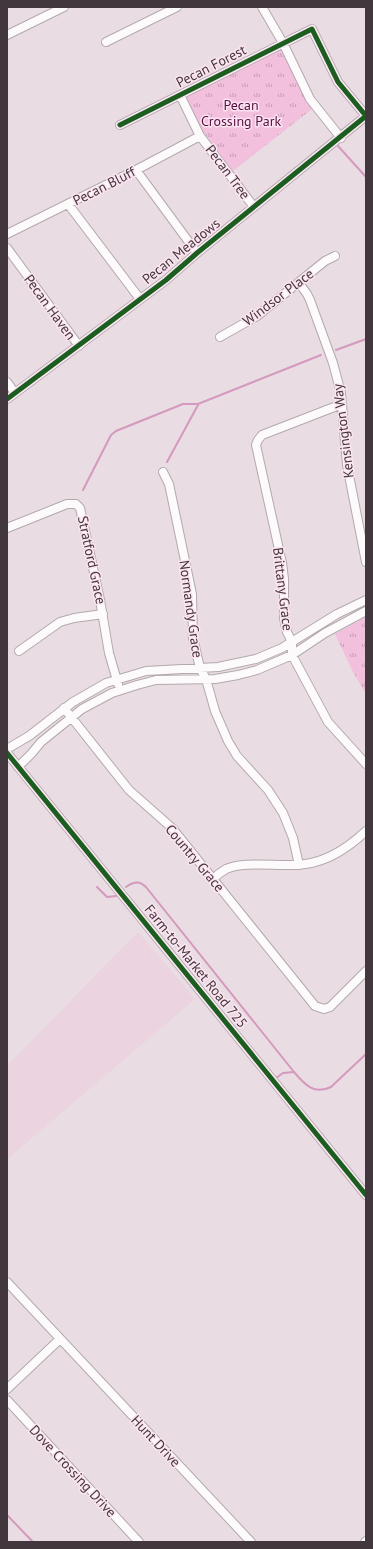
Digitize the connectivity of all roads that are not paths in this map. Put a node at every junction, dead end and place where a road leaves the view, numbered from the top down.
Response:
1 (64, 7) edge
2 (177, 7) edge
3 (262, 7) edge
4 (7, 34) edge
5 (106, 42) dead end
6 (283, 43) junction
7 (180, 95) junction
8 (366, 116) edge
9 (120, 125) dead end
10 (200, 136) junction
11 (340, 138) junction
12 (136, 170) junction
13 (68, 204) junction
14 (254, 207) junction
15 (7, 234) edge
16 (7, 248) edge
17 (196, 253) junction
18 (335, 256) dead end
19 (299, 283) junction
20 (140, 299) junction
21 (220, 337) dead end
22 (79, 346) junction
23 (7, 382) edge
24 (15, 393) junction
25 (7, 399) edge
26 (342, 404) junction
27 (164, 472) dead end
28 (7, 528) edge
29 (366, 562) edge
30 (366, 600) edge
31 (366, 611) edge
32 (103, 614) junction
33 (292, 642) junction
34 (18, 651) dead end
35 (292, 655) junction
36 (200, 668) junction
37 (116, 680) junction
38 (206, 680) junction
39 (120, 690) junction
40 (64, 708) junction
41 (71, 718) junction
42 (29, 736) junction
43 (37, 746) junction
44 (7, 749) edge
45 (7, 753) edge
46 (366, 764) edge
47 (18, 767) junction
48 (366, 831) edge
49 (299, 865) junction
50 (213, 879) junction
51 (366, 971) edge
52 (366, 1195) edge
53 (7, 1282) edge
54 (60, 1339) junction
55 (7, 1389) edge
56 (7, 1400) edge
57 (139, 1542) edge
58 (251, 1542) edge

1 - 4 street
2 - 5 street
3 - 6 street
6 - 7 street, Pecan Forest
6 - 8 street, Pecan Forest
6 - 11 street
7 - 9 street, Pecan Forest
7 - 10 street, Pecan Tree
8 - 11 street, Pecan Meadows
10 - 12 street, Pecan Bluff
10 - 14 street, Pecan Tree
11 - 14 street, Pecan Meadows
12 - 13 street, Pecan Bluff
12 - 17 street
13 - 15 street, Pecan Bluff
13 - 20 street
14 - 17 street, Pecan Meadows
16 - 22 street, Pecan Haven
17 - 20 street, Pecan Meadows
18 - 19 street, Windsor Place
19 - 21 street, Windsor Place
19 - 26 street, Kensington Way
20 - 22 street, Pecan Meadows
22 - 24 street, Pecan Meadows
23 - 24 street
24 - 25 street, Pecan Meadows
26 - 29 street, Kensington Way
26 - 33 street, Brittany Grace
27 - 36 street, Normandy Grace
28 - 32 street, Stratford Grace
30 - 33 street
31 - 35 street
32 - 34 street
32 - 37 street, Stratford Grace
33 - 35 street, Brittany Grace
33 - 36 street
35 - 38 street
35 - 46 street, Brittany Grace
36 - 37 street
36 - 38 street, Normandy Grace
37 - 39 street, Stratford Grace
37 - 40 street
38 - 39 street
38 - 49 street, Normandy Grace
39 - 41 street
40 - 41 street, Country Grace
40 - 42 street
41 - 43 street
41 - 50 street, Country Grace
42 - 43 street
42 - 44 street
43 - 47 street
45 - 47 street, Farm-to-Market Road 725
47 - 52 street, Farm-to-Market Road 725
48 - 49 street
49 - 50 street
50 - 51 street, Country Grace
53 - 54 street, Hunt Drive
54 - 55 street
54 - 58 street, Hunt Drive
56 - 57 street, Dove Crossing Drive

